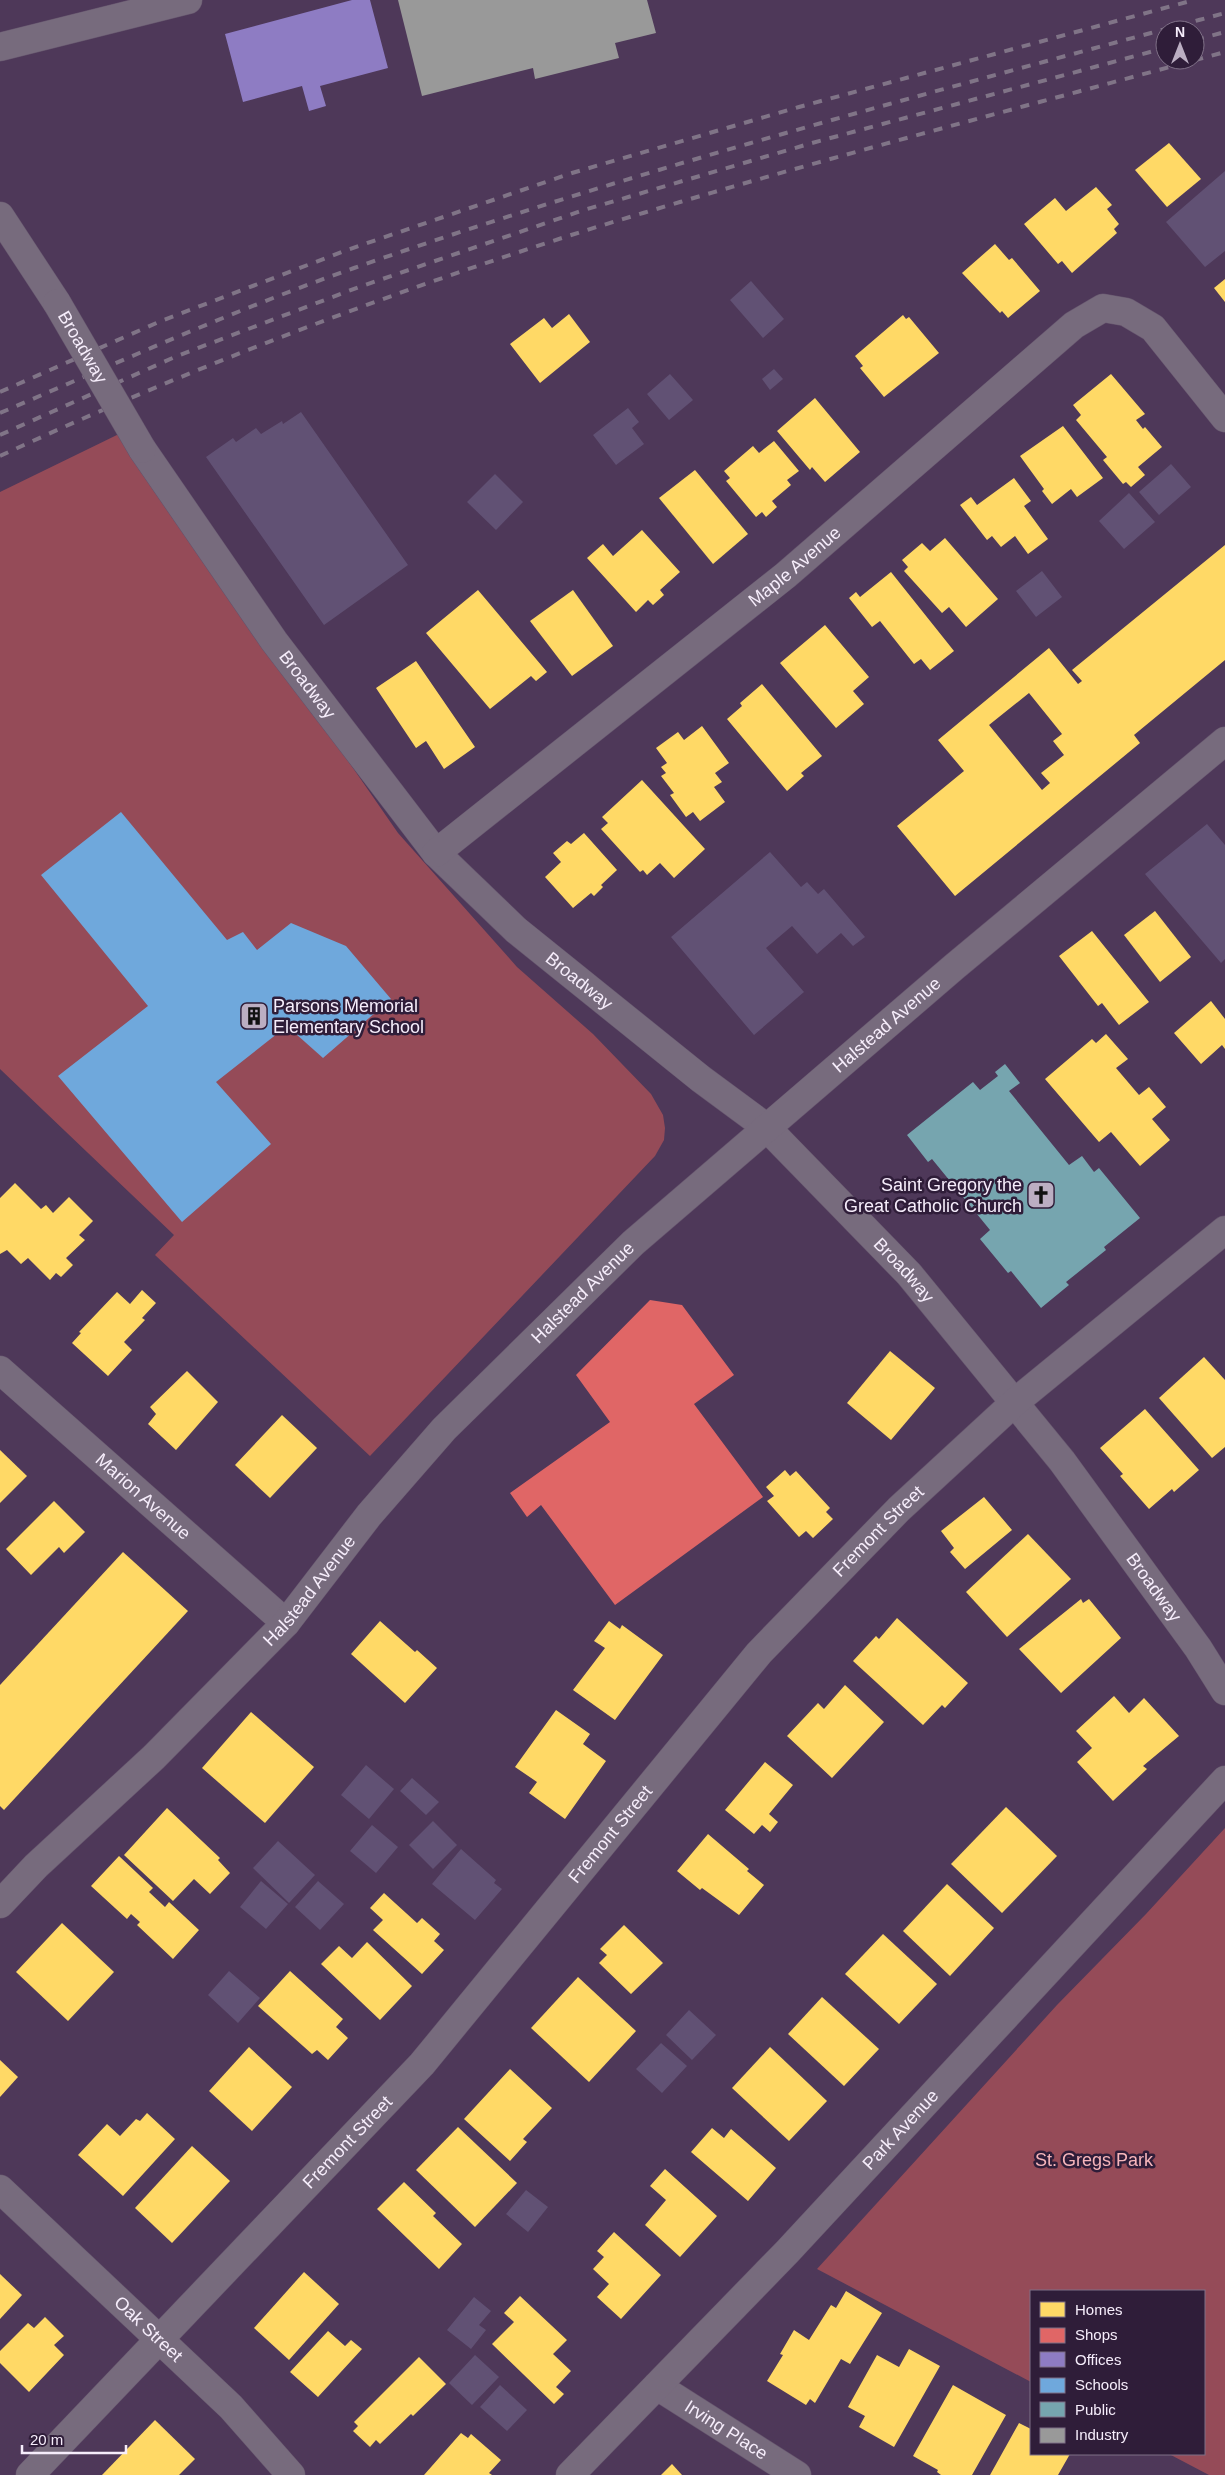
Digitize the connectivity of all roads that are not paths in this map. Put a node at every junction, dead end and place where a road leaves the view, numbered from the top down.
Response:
1 (188, 0) edge
2 (0, 47) edge
3 (0, 216) edge
4 (1218, 408) edge
5 (1225, 741) edge
6 (436, 853) junction
7 (766, 1127) junction
8 (1225, 1230) edge
9 (0, 1370) edge
10 (1014, 1403) junction
11 (286, 1623) junction
12 (1225, 1691) edge
13 (1225, 1780) edge
14 (0, 1904) edge
15 (0, 2189) edge
16 (159, 2339) junction
17 (657, 2386) junction
18 (30, 2475) edge
19 (291, 2475) edge
20 (570, 2475) edge
21 (797, 2475) edge

1 - 2 street
3 - 6 street, Broadway, bridge
4 - 6 street, Maple Avenue
5 - 7 street, Halstead Avenue
6 - 7 street, Broadway
7 - 10 street, Broadway
7 - 11 street, Halstead Avenue
8 - 10 street, Fremont Street
9 - 11 street, Marion Avenue
10 - 12 street, Broadway
10 - 16 street, Fremont Street
11 - 14 street, Halstead Avenue
13 - 17 street, Park Avenue
15 - 16 street, Oak Street
16 - 18 street, Fremont Street
16 - 19 street, Oak Street
17 - 20 street, Park Avenue
17 - 21 street, Irving Place

